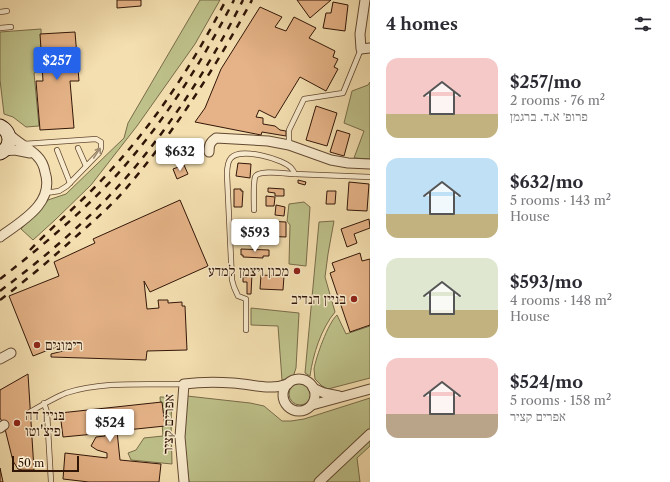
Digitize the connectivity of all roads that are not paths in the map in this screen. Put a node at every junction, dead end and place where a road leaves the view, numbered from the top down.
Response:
1 (366, 0) edge
2 (7, 11) dead end
3 (0, 12) edge
4 (11, 27) dead end
5 (0, 28) edge
6 (366, 48) edge
7 (3, 127) edge
8 (20, 144) junction
9 (289, 145) junction
10 (78, 148) dead end
11 (57, 150) dead end
12 (2, 152) edge
13 (209, 152) dead end
14 (35, 155) junction
15 (370, 164) edge
16 (86, 166) junction
17 (295, 174) junction
18 (370, 177) edge
19 (70, 182) junction
20 (46, 193) junction
21 (254, 210) dead end
22 (0, 237) edge
23 (246, 330) dead end
24 (11, 353) dead end
25 (0, 359) edge
26 (184, 384) junction
27 (288, 384) junction
28 (258, 386) junction
29 (313, 388) junction
30 (370, 389) edge
31 (344, 396) junction
32 (284, 400) junction
33 (44, 404) junction
34 (312, 404) junction
35 (30, 412) dead end
36 (370, 434) edge
37 (51, 482) edge
38 (184, 482) edge
39 (319, 482) edge

1 - 6 street
2 - 3 lane
4 - 5 lane
6 - 9 lane
7 - 8 street
7 - 12 street
8 - 14 street
16 -> 8 lane
9 - 13 street
9 - 15 street
10 - 16 lane
11 - 19 lane
12 - 14 street
14 - 20 street
16 - 19 lane
17 - 18 lane
17 - 21 lane
17 - 23 lane
19 - 20 lane
20 - 22 street
24 - 25 street
26 - 28 street, אפרים קציר
26 - 33 lane
26 - 38 street, אפרים קציר
27 - 28 street, אפרים קציר
27 - 29 street
27 - 32 street
28 - 32 street
29 - 31 street
29 - 34 street
30 - 31 street
31 - 34 street
32 - 34 street
33 - 35 lane
33 - 37 lane
36 - 39 street

